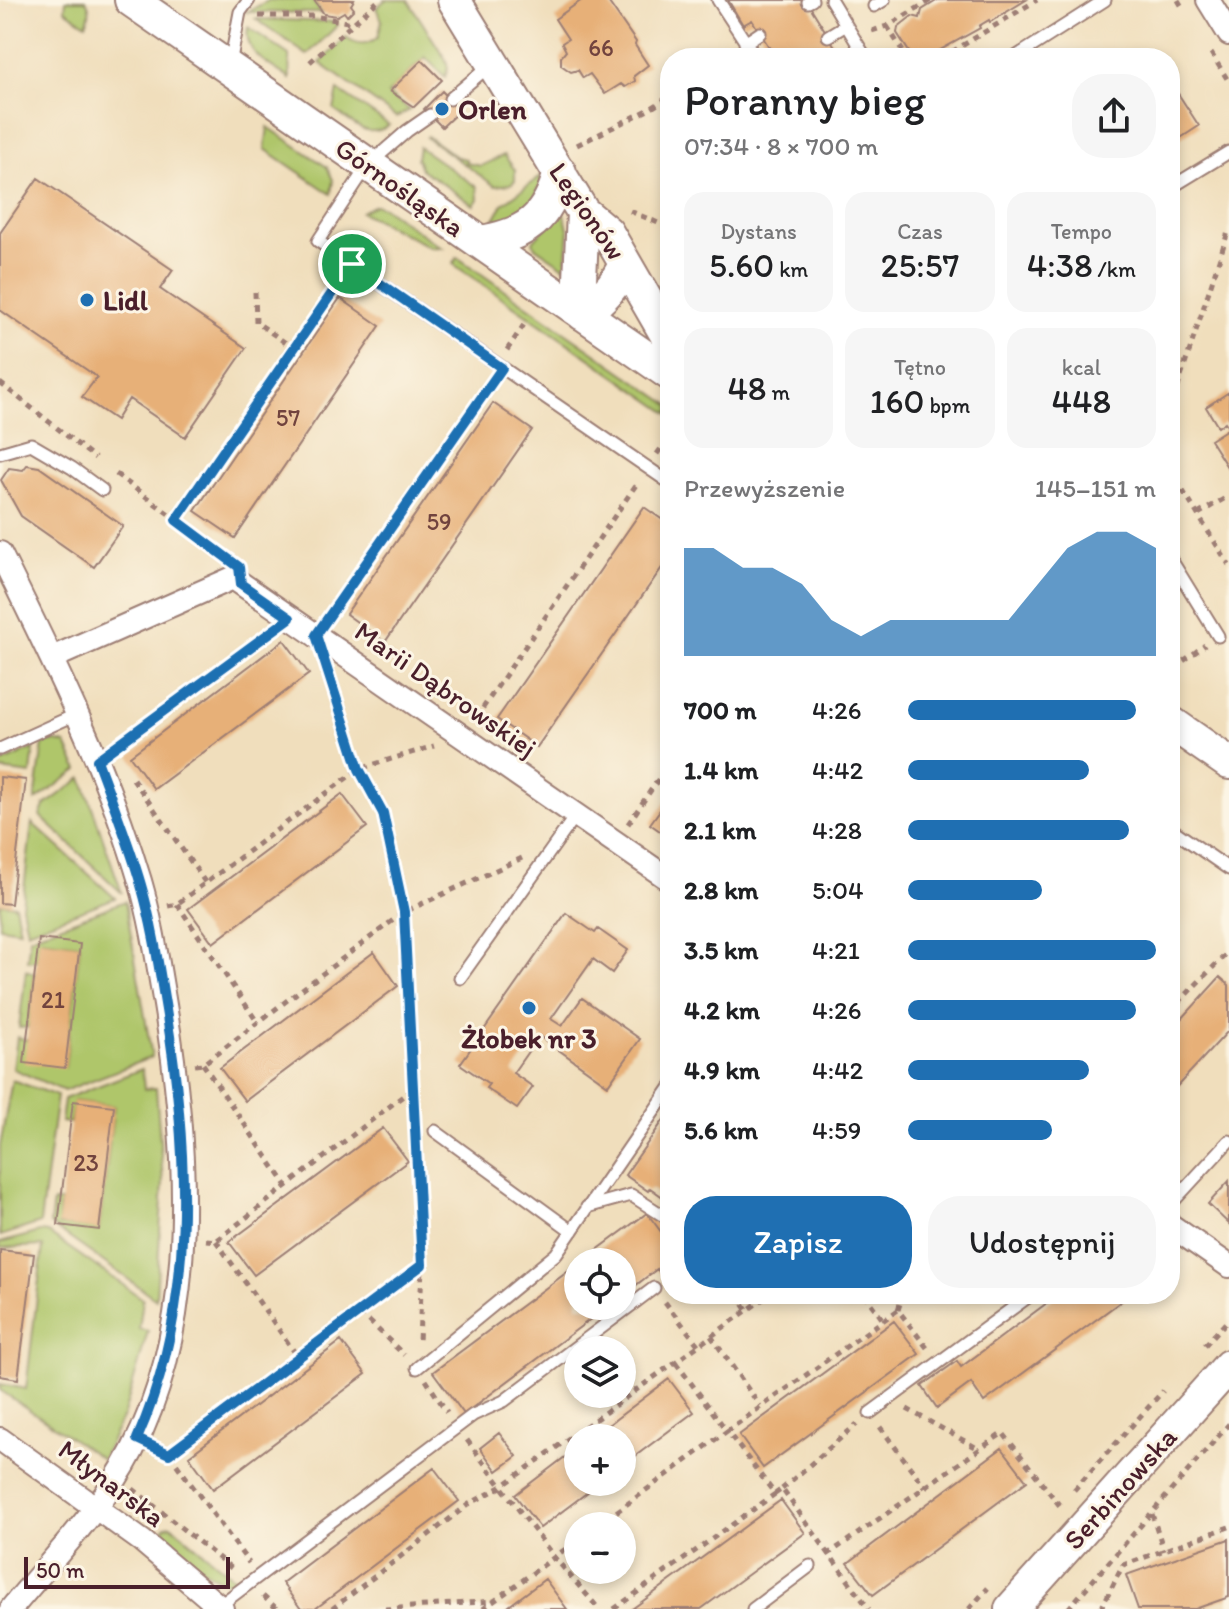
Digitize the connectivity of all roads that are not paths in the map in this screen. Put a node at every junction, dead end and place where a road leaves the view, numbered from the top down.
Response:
1 (131, 0) edge
2 (249, 0) edge
3 (454, 0) edge
4 (718, 0) edge
5 (831, 0) edge
6 (1105, 0) edge
7 (1208, 0) edge
8 (846, 25) junction
9 (760, 33) dead end
10 (1229, 34) edge
11 (828, 36) dead end
12 (745, 43) junction
13 (749, 48) edge
14 (860, 48) edge
15 (1030, 48) edge
16 (493, 64) junction
17 (229, 68) junction
18 (450, 99) dead end
19 (430, 115) dead end
20 (1229, 152) edge
21 (368, 165) junction
22 (560, 172) junction
23 (1180, 182) edge
24 (583, 212) junction
25 (480, 242) junction
26 (625, 264) junction
27 (583, 314) junction
28 (660, 324) edge
29 (660, 367) edge
30 (0, 453) edge
31 (660, 476) edge
32 (102, 490) dead end
33 (0, 553) edge
34 (1180, 574) edge
35 (1218, 636) road end
36 (52, 658) junction
37 (77, 714) junction
38 (1180, 729) edge
39 (0, 749) edge
40 (1229, 763) edge
41 (576, 815) junction
42 (1180, 835) edge
43 (1229, 869) edge
44 (660, 873) edge
45 (460, 978) dead end
46 (660, 1102) edge
47 (435, 1131) dead end
48 (1229, 1141) edge
49 (1180, 1194) edge
50 (587, 1207) junction
51 (660, 1214) edge
52 (572, 1231) junction
53 (1180, 1232) edge
54 (1229, 1266) edge
55 (654, 1288) road end
56 (1018, 1304) edge
57 (1229, 1366) edge
58 (417, 1368) road end
59 (870, 1413) road end
60 (0, 1439) edge
61 (95, 1506) junction
62 (810, 1566) road end
63 (221, 1608) edge
64 (11, 1609) edge
65 (753, 1609) edge
66 (1011, 1609) edge

1 - 17 street, Górnośląska
2 - 17 lane
3 - 16 street, Legionów
4 - 12 lane
5 - 8 lane
6 - 15 lane
7 - 10 street
8 - 11 lane
8 - 14 lane
9 - 12 lane
12 - 13 lane
16 - 18 lane
16 - 22 street, Legionów
17 - 21 street, Górnośląska
19 - 21 lane
20 - 23 lane
21 - 25 street, Górnośląska
21 - 31 lane
22 - 24 street, Legionów
22 - 25 street
24 - 26 street, Legionów
24 - 27 street
25 - 27 street, Górnośląska
26 - 27 street
26 - 28 street, Legionów
27 - 29 street, Górnośląska
30 - 32 lane
33 - 36 street
34 - 35 lane
36 - 37 street
36 - 41 street, Marii Dąbrowskiej
37 - 39 lane
37 - 61 street
38 - 40 street
41 - 44 street, Marii Dąbrowskiej
41 - 45 lane
42 - 43 lane
46 - 50 lane
47 - 52 lane
48 - 49 lane
50 - 51 lane
50 - 52 lane
52 - 58 lane
53 - 54 street
55 - 63 lane
56 - 59 lane
57 - 66 street, Serbinowska
60 - 61 street, Młynarska
61 - 63 street, Młynarska
61 - 64 street
62 - 65 lane

